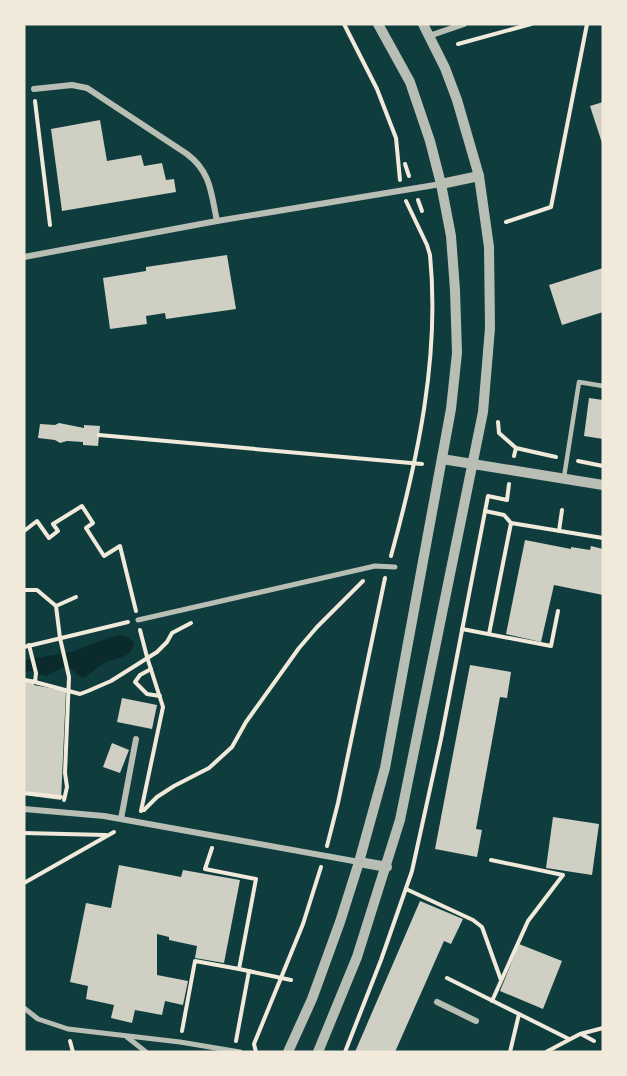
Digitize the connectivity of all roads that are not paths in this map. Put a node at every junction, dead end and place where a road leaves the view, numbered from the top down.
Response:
1 (378, 24) edge
2 (423, 24) edge
3 (464, 24) edge
4 (429, 36) junction
5 (34, 89) road end
6 (479, 176) junction
7 (441, 184) junction
8 (217, 221) junction
9 (24, 257) edge
10 (603, 386) edge
11 (442, 459) junction
12 (473, 464) junction
13 (563, 478) junction
14 (603, 485) edge
15 (395, 567) dead end
16 (138, 620) road end
17 (136, 739) dead end
18 (24, 809) edge
19 (121, 819) junction
20 (359, 862) junction
21 (387, 867) junction
22 (437, 1002) dead end
23 (24, 1008) edge
24 (477, 1021) dead end
25 (126, 1036) junction
26 (237, 1051) edge
27 (146, 1052) edge
28 (288, 1052) edge
29 (318, 1052) edge

1 - 7 street
2 - 4 street
3 - 4 street
4 - 6 street
5 - 8 street
6 - 7 street
6 - 12 street
7 - 8 street
7 - 11 street
8 - 9 street
10 - 13 lane
11 - 12 street
11 - 20 street
12 - 13 street
12 - 21 street
13 - 14 street
15 - 16 street
17 - 19 street
18 - 19 street
19 - 20 street
20 - 21 street
20 - 28 street
21 - 29 street
22 - 24 street
23 - 25 street
25 - 26 street
25 - 27 street

